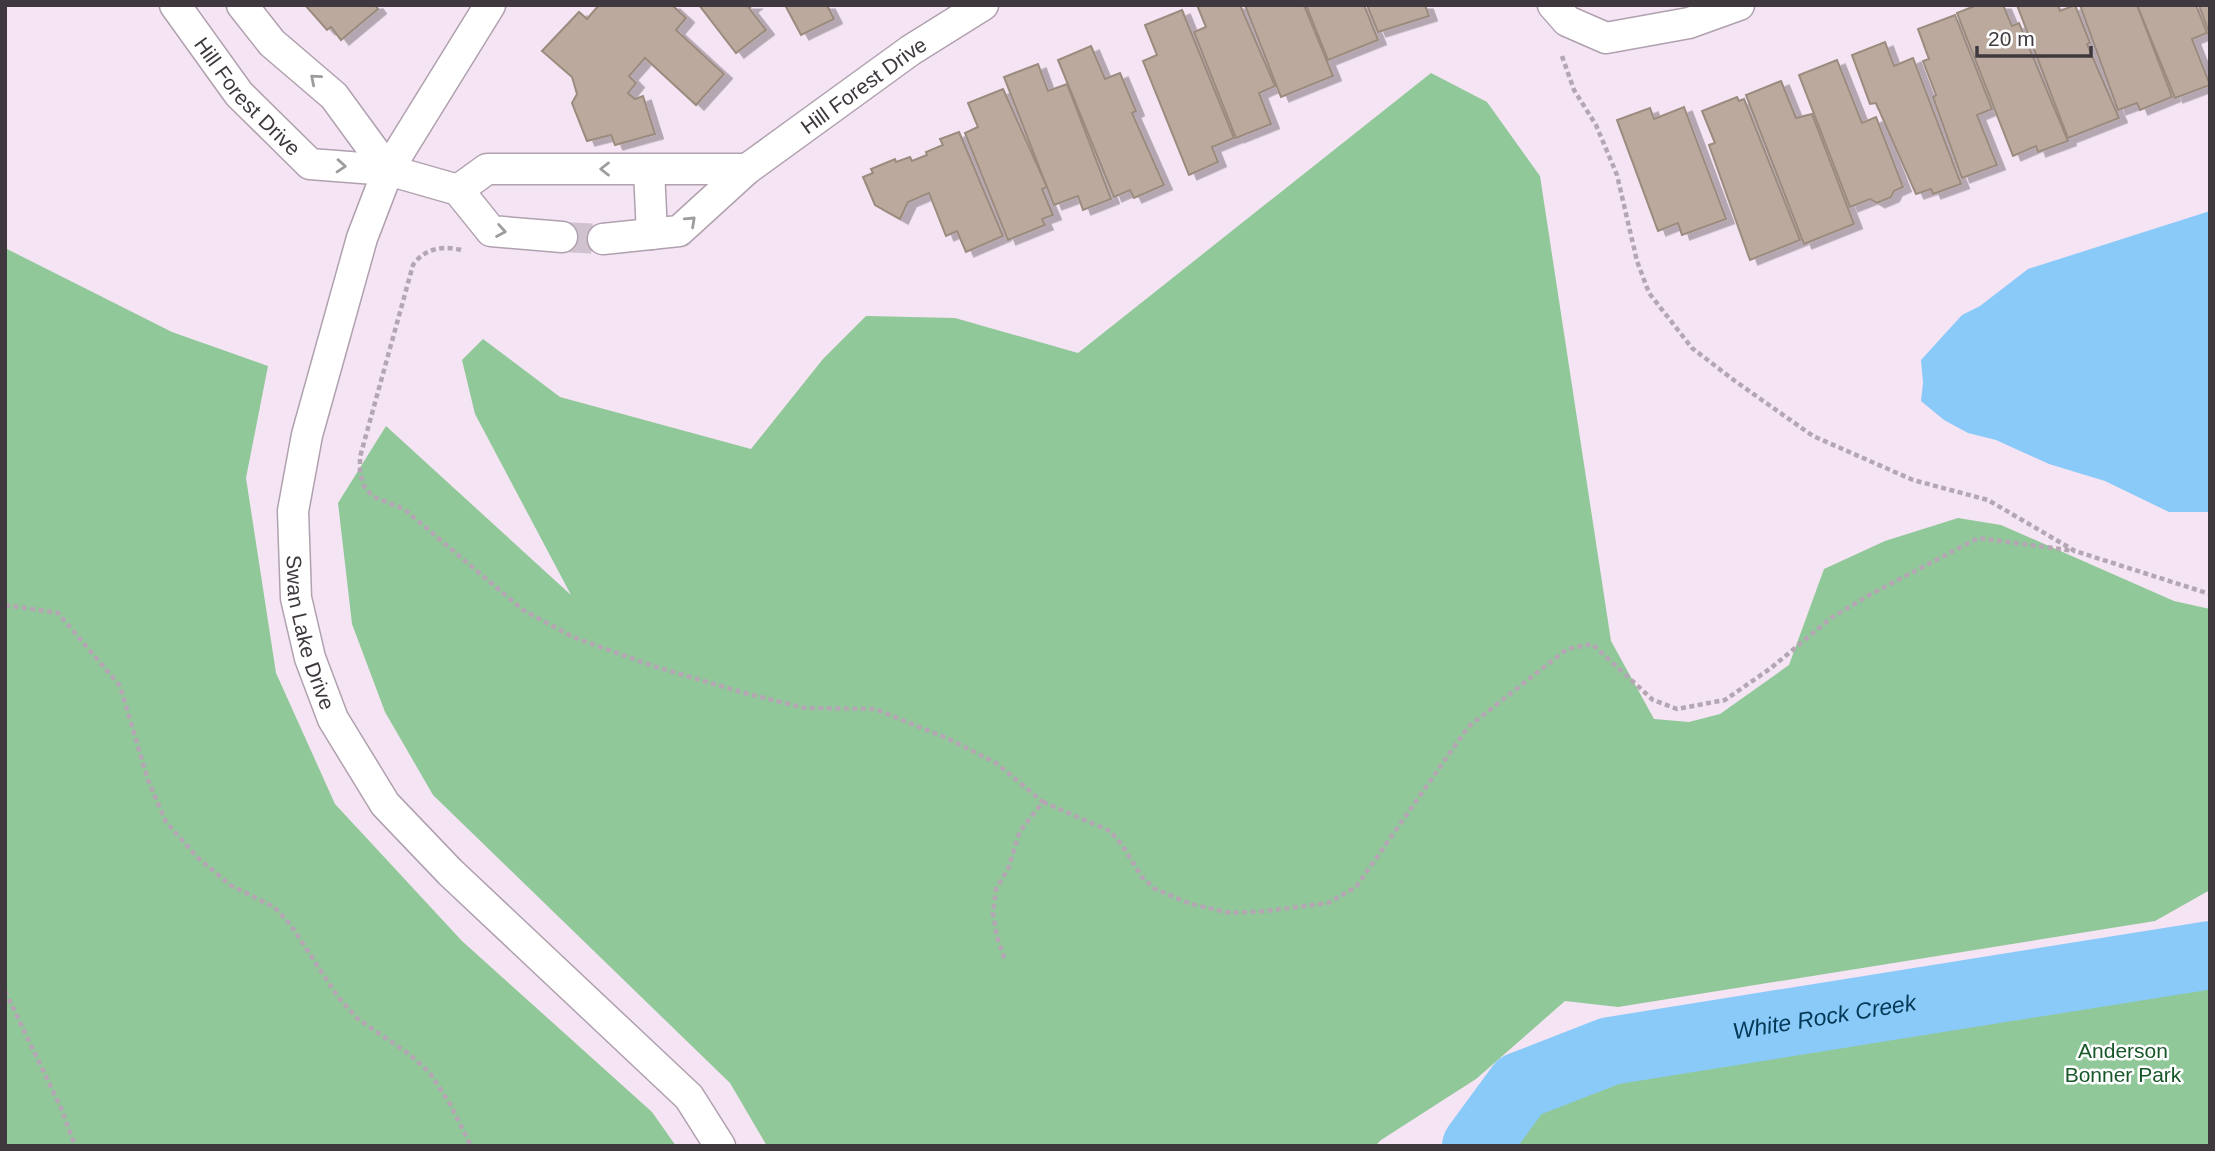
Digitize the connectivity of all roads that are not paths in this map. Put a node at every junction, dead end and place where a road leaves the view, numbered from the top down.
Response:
1 (175, 5) edge
2 (242, 5) edge
3 (489, 5) edge
4 (983, 5) edge
5 (1739, 5) edge
6 (1560, 13) edge
7 (747, 169) junction
8 (388, 170) junction
9 (649, 170) junction
10 (458, 190) junction
11 (652, 234) junction
12 (562, 237) tunnel mouth
13 (603, 239) tunnel mouth
14 (720, 1146) edge

1 -> 8 street, Hill Forest Drive
8 -> 2 street
3 - 8 street, Swan Lake Drive
4 - 7 street, Hill Forest Drive
5 - 6 street
7 - 9 street
11 -> 7 street, Hill Forest Drive
8 - 10 street, Hill Forest Drive
8 - 14 street, Swan Lake Drive
9 -> 10 street
9 - 11 street
10 -> 12 street
11 - 13 street, Hill Forest Drive

